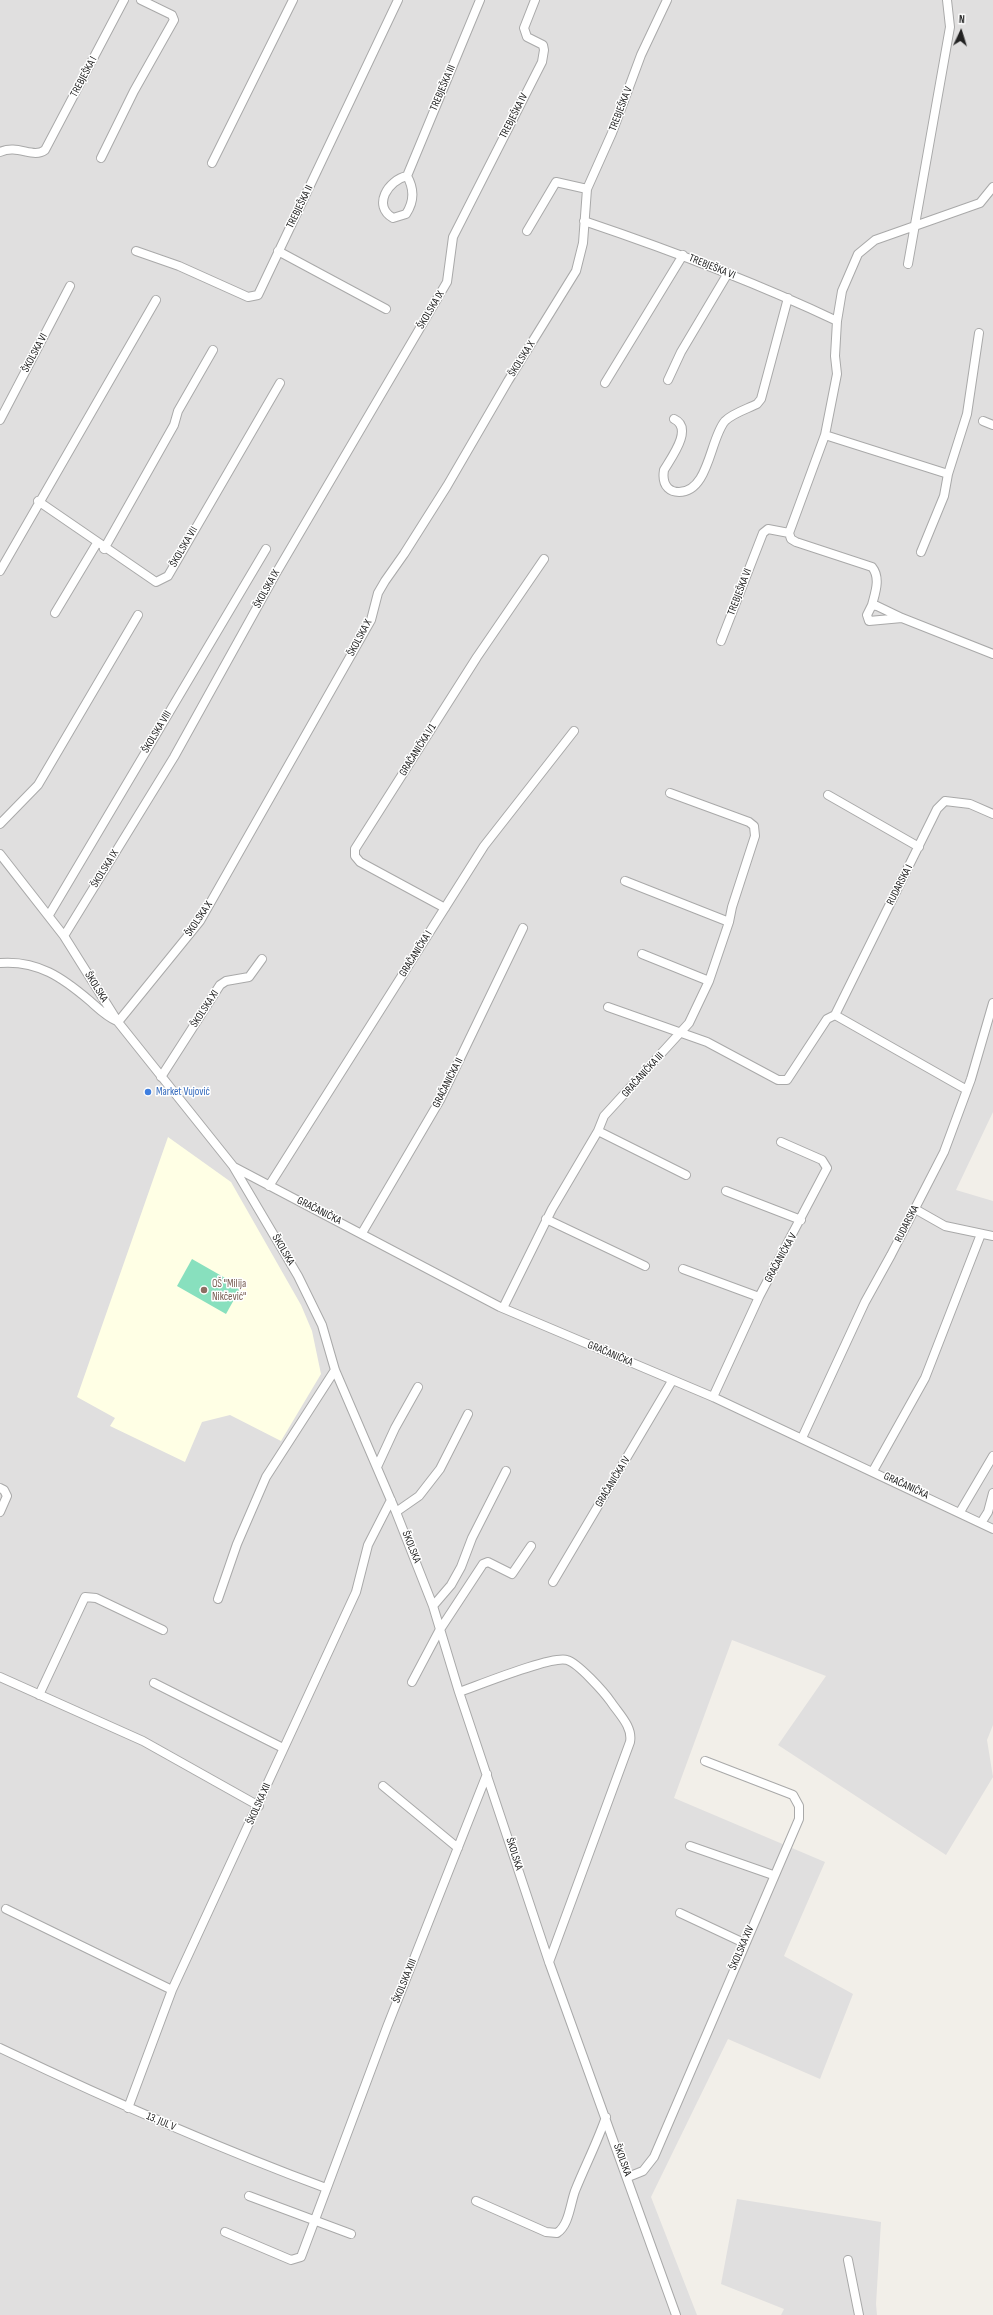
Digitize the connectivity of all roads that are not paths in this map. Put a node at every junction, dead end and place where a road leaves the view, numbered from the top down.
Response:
1 (124, 0) edge
2 (141, 0) edge
3 (293, 0) edge
4 (398, 0) edge
5 (480, 0) edge
6 (535, 0) edge
7 (667, 0) edge
8 (947, 0) edge
9 (0, 152) edge
10 (101, 158) dead end
11 (212, 163) dead end
12 (407, 176) junction
13 (993, 187) edge
14 (587, 189) junction
15 (584, 221) junction
16 (914, 226) junction
17 (527, 230) dead end
18 (453, 237) joint
19 (136, 251) dead end
20 (278, 251) junction
21 (683, 255) junction
22 (908, 264) dead end
23 (728, 273) junction
24 (70, 286) dead end
25 (788, 298) junction
26 (156, 300) dead end
27 (386, 309) dead end
28 (837, 321) junction
29 (980, 333) dead end
30 (213, 350) dead end
31 (668, 380) dead end
32 (605, 383) dead end
33 (280, 384) dead end
34 (674, 419) dead end
35 (0, 420) edge
36 (983, 421) dead end
37 (993, 425) edge
38 (825, 435) junction
39 (948, 474) junction
40 (38, 501) junction
41 (789, 533) junction
42 (97, 543) junction
43 (104, 549) junction
44 (266, 549) dead end
45 (921, 552) dead end
46 (544, 559) dead end
47 (0, 571) edge
48 (872, 605) junction
49 (55, 613) dead end
50 (138, 615) dead end
51 (902, 618) junction
52 (720, 641) dead end
53 (993, 654) edge
54 (574, 731) dead end
55 (670, 793) dead end
56 (828, 795) dead end
57 (993, 814) edge
58 (0, 824) edge
59 (919, 847) junction
60 (0, 854) edge
61 (625, 881) dead end
62 (445, 908) junction
63 (49, 915) junction
64 (729, 922) junction
65 (523, 928) dead end
66 (64, 936) junction
67 (642, 954) dead end
68 (262, 959) dead end
69 (0, 963) edge
70 (709, 981) junction
71 (993, 1003) edge
72 (608, 1007) dead end
73 (835, 1015) junction
74 (118, 1022) junction
75 (680, 1034) junction
76 (161, 1077) junction
77 (967, 1090) junction
78 (598, 1131) junction
79 (781, 1142) dead end
80 (233, 1166) junction
81 (686, 1175) dead end
82 (269, 1186) junction
83 (726, 1192) dead end
84 (915, 1210) junction
85 (546, 1220) junction
86 (801, 1220) junction
87 (362, 1233) junction
88 (981, 1234) junction
89 (993, 1236) edge
90 (645, 1266) dead end
91 (683, 1269) dead end
92 (759, 1298) junction
93 (503, 1308) junction
94 (335, 1370) junction
95 (672, 1381) junction
96 (418, 1387) dead end
97 (713, 1397) junction
98 (468, 1414) dead end
99 (802, 1438) junction
100 (993, 1456) edge
101 (377, 1467) junction
102 (506, 1471) dead end
103 (873, 1471) junction
104 (0, 1488) edge
105 (993, 1493) edge
106 (392, 1500) junction
107 (0, 1512) edge
108 (396, 1512) junction
109 (960, 1512) junction
110 (981, 1523) junction
111 (993, 1529) edge
112 (531, 1546) dead end
113 (553, 1582) dead end
114 (218, 1599) dead end
115 (433, 1606) junction
116 (163, 1630) dead end
117 (439, 1631) junction
118 (0, 1677) edge
119 (412, 1682) dead end
120 (154, 1683) dead end
121 (459, 1692) junction
122 (39, 1695) junction
123 (283, 1748) junction
124 (706, 1761) dead end
125 (487, 1774) junction
126 (383, 1786) dead end
127 (259, 1806) junction
128 (690, 1846) dead end
129 (458, 1848) junction
130 (773, 1875) junction
131 (6, 1909) dead end
132 (680, 1913) dead end
133 (744, 1943) junction
134 (549, 1962) junction
135 (172, 1990) junction
136 (0, 2048) edge
137 (128, 2108) junction
138 (606, 2117) junction
139 (628, 2177) junction
140 (326, 2188) junction
141 (249, 2196) dead end
142 (476, 2201) dead end
143 (315, 2222) junction
144 (225, 2232) dead end
145 (351, 2234) dead end
146 (848, 2260) dead end
147 (676, 2315) edge
148 (858, 2315) edge

1 - 9 street, TREBJEŠKA I
2 - 10 street
3 - 11 street
4 - 20 street, TREBJEŠKA II
5 - 12 street, TREBJEŠKA III
6 - 18 street, TREBJEŠKA IV
7 - 14 street, TREBJEŠKA V
8 - 16 street
12 - 12 street
13 - 16 street
14 - 15 street, TREBJEŠKA V
14 - 17 street
15 - 21 street, TREBJEŠKA VI
15 - 74 street, ŠKOLSKA X
16 - 22 street
16 - 28 street
18 - 66 street, ŠKOLSKA IX
19 - 20 street, TREBJEŠKA II
20 - 27 street
21 - 23 street, TREBJEŠKA VI
21 - 32 street
23 - 25 street, TREBJEŠKA VI
23 - 31 street
24 - 35 street, ŠKOLSKA VI
25 - 28 street, TREBJEŠKA VI
25 - 34 street
26 - 40 street
28 - 38 street
29 - 39 street
30 - 43 street
33 - 43 street, ŠKOLSKA VII
36 - 37 street
38 - 39 street
38 - 41 street
39 - 45 street
40 - 42 street, ŠKOLSKA VII
40 - 47 street
41 - 48 street
41 - 52 street, TREBJEŠKA VI
42 - 43 street, ŠKOLSKA VII
42 - 49 street
44 - 63 street, ŠKOLSKA VIII
46 - 62 street, GRAČANIČKA I/1
48 - 51 street
48 - 51 street
50 - 58 street
51 - 53 street
54 - 62 street, GRAČANIČKA I
55 - 64 street, GRAČANIČKA III
56 - 59 street
57 - 59 street, RUDARSKA I
59 - 73 street, RUDARSKA I
60 - 63 street, ŠKOLSKA
61 - 64 street
62 - 82 street, GRAČANIČKA I
63 - 66 street, ŠKOLSKA
64 - 70 street, GRAČANIČKA III
65 - 87 street, GRAČANIČKA II
66 - 74 street, ŠKOLSKA
67 - 70 street
68 - 76 street, ŠKOLSKA XI
69 - 74 street
70 - 75 street, GRAČANIČKA III
71 - 77 street, RUDARSKA
72 - 75 street
73 - 75 street
73 - 77 street
74 - 76 street, ŠKOLSKA
75 - 78 street, GRAČANIČKA III
76 - 80 street, ŠKOLSKA
77 - 84 street, RUDARSKA
78 - 81 street
78 - 85 street, GRAČANIČKA III
79 - 86 street, GRAČANIČKA V
80 - 82 street, GRAČANIČKA
80 - 94 street, ŠKOLSKA
82 - 87 street, GRAČANIČKA
83 - 86 street
84 - 88 street
84 - 99 street, RUDARSKA
85 - 90 street
85 - 93 street, GRAČANIČKA III
86 - 92 street, GRAČANIČKA V
87 - 93 street, GRAČANIČKA
88 - 89 street
88 - 103 street
91 - 92 street
92 - 97 street, GRAČANIČKA V
93 - 95 street, GRAČANIČKA
94 - 101 street, ŠKOLSKA
94 - 114 street
95 - 97 street, GRAČANIČKA
95 - 113 street, GRAČANIČKA IV
96 - 101 street
97 - 99 street, GRAČANIČKA
98 - 108 street
99 - 103 street, GRAČANIČKA
100 - 109 street
101 - 106 street, ŠKOLSKA
102 - 115 street
103 - 109 street, GRAČANIČKA
104 - 107 street
105 - 110 street
106 - 108 street, ŠKOLSKA
106 - 123 street, ŠKOLSKA XII
108 - 115 street, ŠKOLSKA
109 - 110 street, GRAČANIČKA
110 - 111 street, GRAČANIČKA
112 - 117 street
115 - 117 street, ŠKOLSKA
116 - 122 street
117 - 119 street
117 - 121 street, ŠKOLSKA
118 - 122 street
120 - 123 street
121 - 125 street, ŠKOLSKA
121 - 134 street
122 - 127 street
123 - 127 street, ŠKOLSKA XII
124 - 130 street, ŠKOLSKA XIV
125 - 129 street, ŠKOLSKA XIII
125 - 134 street, ŠKOLSKA
126 - 129 street
127 - 135 street, ŠKOLSKA XII
128 - 130 street
129 - 140 street, ŠKOLSKA XIII
130 - 133 street, ŠKOLSKA XIV
131 - 135 street
132 - 133 street
133 - 139 street, ŠKOLSKA XIV
134 - 138 street, ŠKOLSKA
135 - 137 street, ŠKOLSKA XII
136 - 137 street, 13. JUL V
137 - 140 street, 13. JUL V
138 - 139 street, ŠKOLSKA
138 - 142 street
139 - 147 street, ŠKOLSKA
140 - 143 street, ŠKOLSKA XIII
141 - 143 street
143 - 144 street, ŠKOLSKA XIII
143 - 145 street
146 - 148 street

